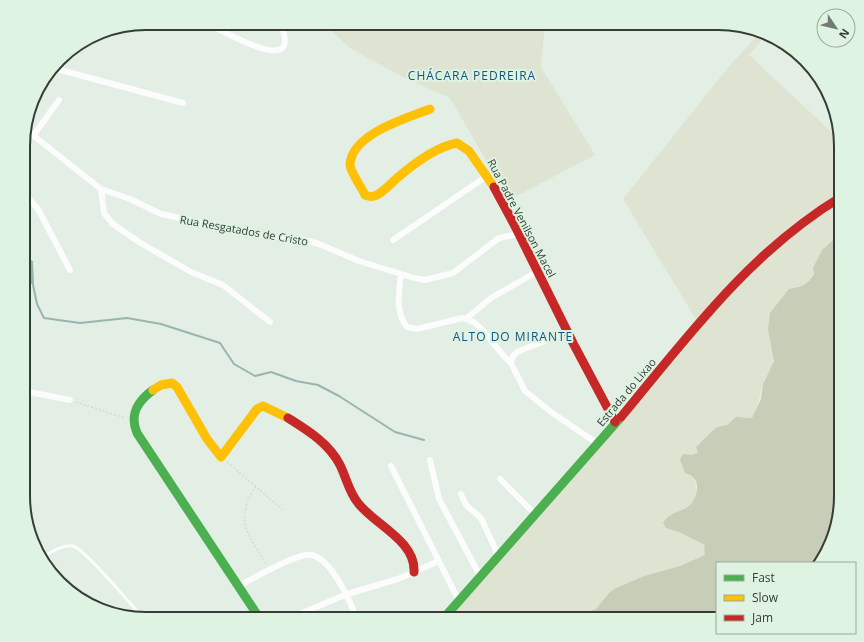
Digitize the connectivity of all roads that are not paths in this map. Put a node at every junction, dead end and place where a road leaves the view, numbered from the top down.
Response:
1 (220, 30) edge
2 (283, 30) edge
3 (59, 70) edge
4 (58, 100) dead end
5 (183, 103) dead end
6 (430, 109) dead end
7 (33, 136) joint
8 (487, 176) junction
9 (101, 189) junction
10 (30, 200) edge
11 (834, 201) edge
12 (519, 234) junction
13 (393, 240) dead end
14 (70, 270) dead end
15 (538, 271) junction
16 (401, 274) junction
17 (467, 318) junction
18 (270, 322) dead end
19 (567, 332) junction
20 (510, 363) junction
21 (30, 392) edge
22 (70, 400) road end
23 (615, 422) junction
24 (598, 444) junction
25 (430, 460) dead end
26 (391, 466) dead end
27 (500, 479) dead end
28 (461, 494) dead end
29 (536, 515) junction
30 (47, 556) edge
31 (499, 557) junction
32 (438, 561) junction
33 (414, 572) junction
34 (481, 578) junction
35 (238, 586) junction
36 (347, 594) junction
37 (459, 601) junction
38 (137, 612) edge
39 (255, 612) edge
40 (305, 612) edge
41 (354, 612) edge
42 (449, 612) edge

1 - 2 street
3 - 5 street
4 - 7 street
6 - 8 street, Rua Padre Venilson Macel
7 - 9 street, Rua Resgatados de Cristo
8 - 12 street, Rua Padre Venilson Macel
8 - 13 street
9 - 16 street, Rua Resgatados de Cristo
9 - 18 street
10 - 14 street
11 - 23 street, Estrada do Lixao
12 - 15 street, Rua Padre Venilson Macel
12 - 16 street, Rua Resgatados de Cristo
15 - 17 street
15 - 19 street, Rua Padre Venilson Macel
16 - 17 street
17 - 20 street
19 - 20 street
19 - 23 street, Rua Padre Venilson Macel
20 - 24 street
21 - 22 street
23 - 24 street, Estrada do Lixao
24 - 29 street, Estrada do Lixao
25 - 34 street
26 - 32 street
27 - 29 street
28 - 31 street
29 - 31 street, Estrada do Lixao
30 - 38 lane
31 - 34 street, Estrada do Lixao
32 - 33 street
32 - 37 street
33 - 35 street
33 - 36 street
34 - 37 street, Estrada do Lixao
35 - 36 street
35 - 39 street
36 - 40 street
36 - 41 street
37 - 42 street, Estrada do Lixao

